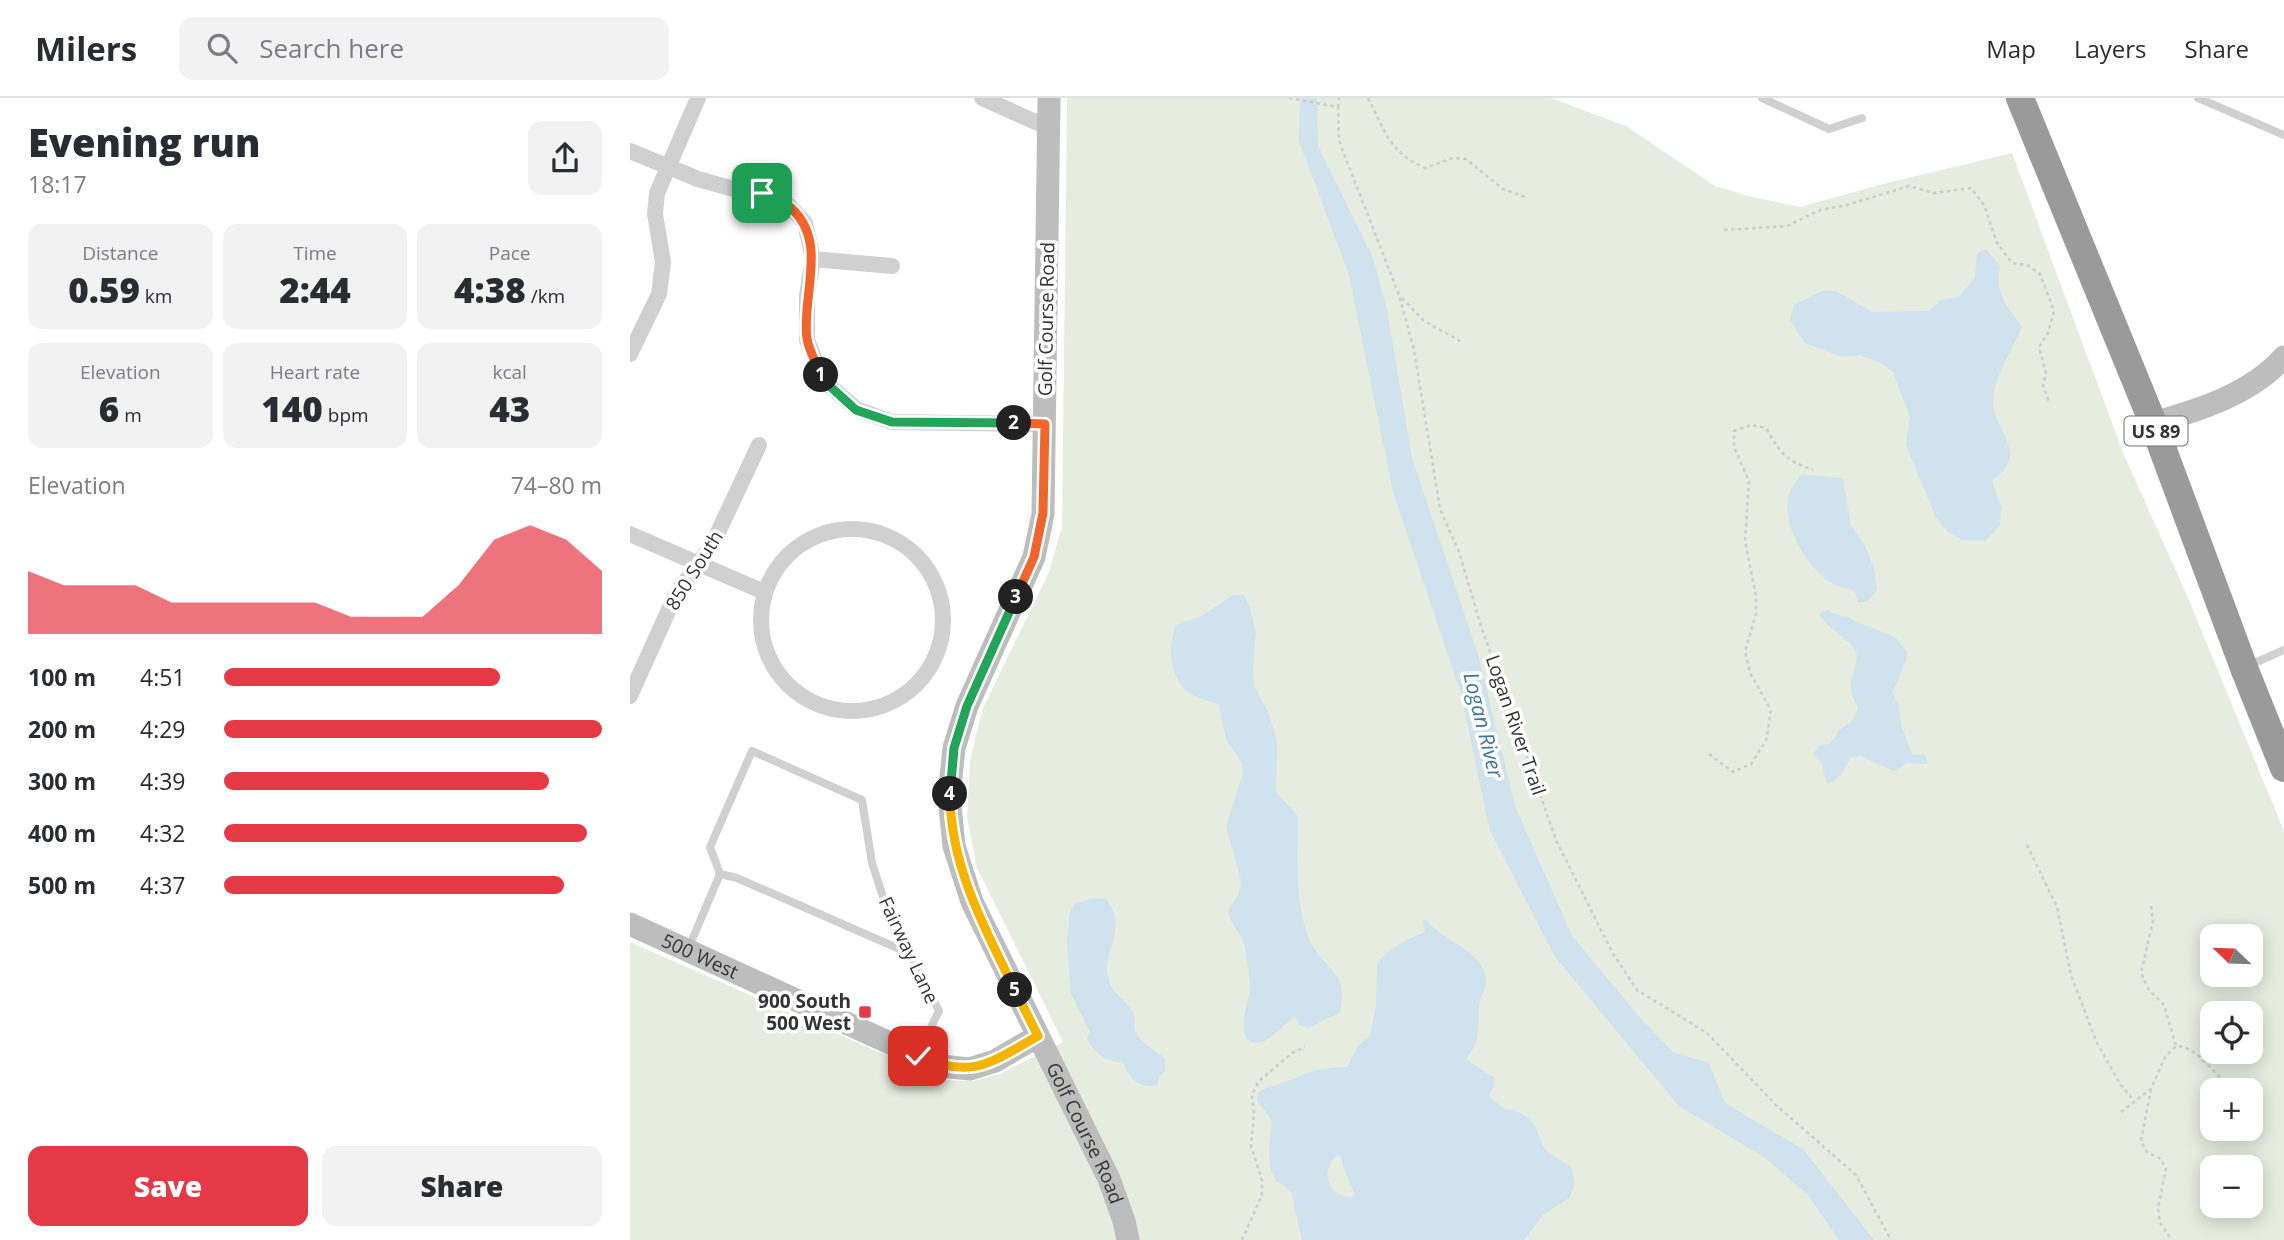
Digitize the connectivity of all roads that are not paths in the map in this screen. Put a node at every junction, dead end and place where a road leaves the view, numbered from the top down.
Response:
1 (698, 98) edge
2 (982, 98) edge
3 (1049, 98) edge
4 (1762, 98) edge
5 (2020, 98) edge
6 (2198, 98) edge
7 (2220, 102) edge
8 (1862, 118) dead end
9 (1049, 128) junction
10 (2284, 135) edge
11 (630, 151) edge
12 (667, 167) junction
13 (813, 259) junction
14 (892, 266) dead end
15 (632, 346) edge
16 (2284, 357) edge
17 (2153, 423) junction
18 (1045, 424) junction
19 (759, 445) dead end
20 (630, 534) edge
21 (699, 564) junction
22 (764, 592) junction
23 (2284, 650) edge
24 (2244, 668) junction
25 (630, 696) edge
26 (2284, 768) edge
27 (720, 874) junction
28 (630, 924) edge
29 (688, 950) junction
30 (912, 955) junction
31 (1038, 1036) junction
32 (918, 1056) junction
33 (1128, 1240) edge

1 - 12 street
2 - 9 street
3 - 9 street, Golf Course Road
4 - 8 lane
5 - 17 highway, US 89
6 - 7 lane
7 - 10 lane
9 - 18 street, Golf Course Road
11 - 12 street
12 - 13 street
12 - 15 street
13 - 14 street
13 - 18 street
16 - 17 street
17 - 24 highway, US 89
18 - 31 street, Golf Course Road
19 - 21 street, 850 South
20 - 21 street
21 - 22 street
21 - 25 street, 850 South
22 - 22 street
23 - 24 lane
24 - 26 highway, US 89
27 - 29 lane
27 - 30 lane
27 - 30 lane, Fairway Lane
28 - 29 street, 500 West
29 - 32 street, 500 West
30 - 32 lane, Fairway Lane
31 - 32 street, 500 West
31 - 33 street, Golf Course Road

